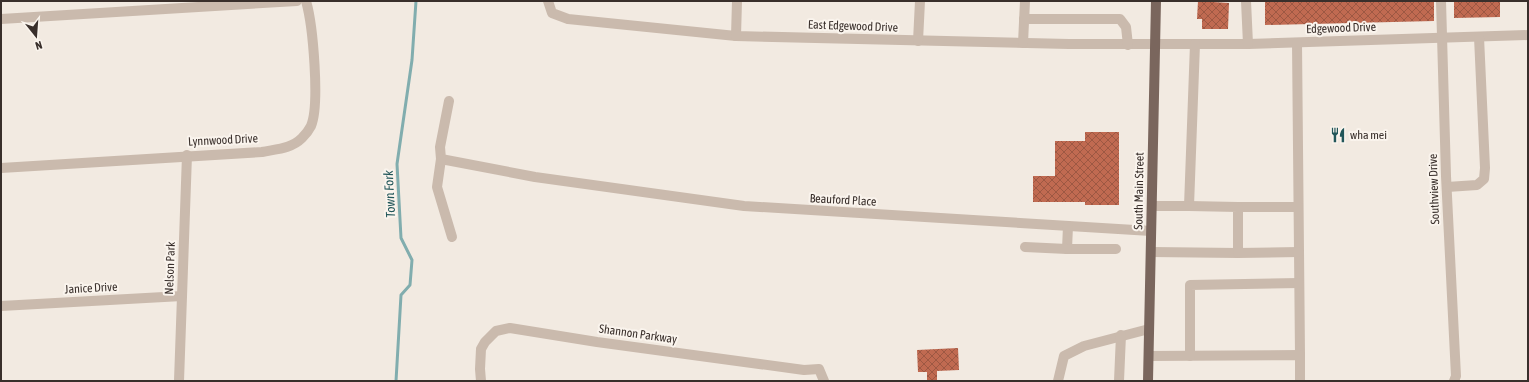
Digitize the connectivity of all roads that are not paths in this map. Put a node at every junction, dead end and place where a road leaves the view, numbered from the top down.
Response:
1 (298, 1) edge
2 (306, 1) edge
3 (548, 1) edge
4 (737, 1) edge
5 (920, 1) edge
6 (1025, 1) edge
7 (1156, 1) edge
8 (1246, 1) edge
9 (1441, 1) edge
10 (1, 19) edge
11 (1024, 19) junction
12 (1528, 35) edge
13 (736, 36) junction
14 (1478, 37) junction
15 (1442, 38) junction
16 (918, 41) junction
17 (1297, 42) junction
18 (1023, 43) junction
19 (1195, 44) junction
20 (1248, 44) junction
21 (1128, 45) junction
22 (1155, 45) junction
23 (449, 101) dead end
24 (187, 155) junction
25 (441, 159) junction
26 (1, 168) edge
27 (1447, 187) junction
28 (1152, 206) junction
29 (1189, 206) junction
30 (1238, 207) junction
31 (1298, 207) junction
32 (1068, 226) junction
33 (1151, 231) junction
34 (452, 237) dead end
35 (1025, 248) dead end
36 (1066, 249) junction
37 (1116, 249) dead end
38 (1152, 252) junction
39 (1299, 252) junction
40 (1238, 253) junction
41 (1299, 282) junction
42 (182, 296) junction
43 (1, 306) edge
44 (1149, 329) junction
45 (1121, 335) junction
46 (1300, 355) junction
47 (1148, 356) junction
48 (1190, 356) junction
49 (1455, 379) edge
50 (179, 381) edge
51 (481, 381) edge
52 (824, 381) edge
53 (1058, 381) edge
54 (1119, 381) edge
55 (1148, 381) edge
56 (1300, 381) edge

1 - 10 street
2 - 24 street, Lynnwood Drive
3 - 13 street, East Edgewood Drive
4 - 13 street
5 - 16 street
6 - 11 street
7 - 22 main road, South Main Street
8 - 20 street
9 - 15 street, Southview Drive
11 - 18 street
11 - 21 street
12 - 14 street, Edgewood Drive
13 - 16 street, East Edgewood Drive
14 - 15 street, Edgewood Drive
14 - 27 street
15 - 17 street, Edgewood Drive
15 - 27 street, Southview Drive
16 - 18 street, East Edgewood Drive
17 - 20 street, Edgewood Drive
17 - 31 street
18 - 21 street, East Edgewood Drive
19 - 20 street, Edgewood Drive
19 - 22 street, Edgewood Drive
19 - 29 street
21 - 22 street, East Edgewood Drive
22 - 28 main road, South Main Street
23 - 25 street
24 - 26 street, Lynnwood Drive
24 - 42 street, Nelson Park
25 - 32 street, Beauford Place
25 - 34 street
27 - 49 street, Southview Drive
28 - 29 street
28 - 33 main road, South Main Street
29 - 30 street
30 - 31 street
30 - 40 street
31 - 39 street
32 - 33 street, Beauford Place
32 - 36 street
33 - 38 main road, South Main Street
35 - 36 street
36 - 37 street
38 - 40 street
38 - 44 main road, South Main Street
39 - 40 street
39 - 41 street
41 - 46 street
41 - 48 street
42 - 43 street, Janice Drive
42 - 50 street, Nelson Park
44 - 45 street
44 - 47 main road, South Main Street
45 - 53 street
45 - 54 street
46 - 48 street
46 - 56 street
47 - 48 street
47 - 55 main road, South Main Street
51 - 52 street, Shannon Parkway

